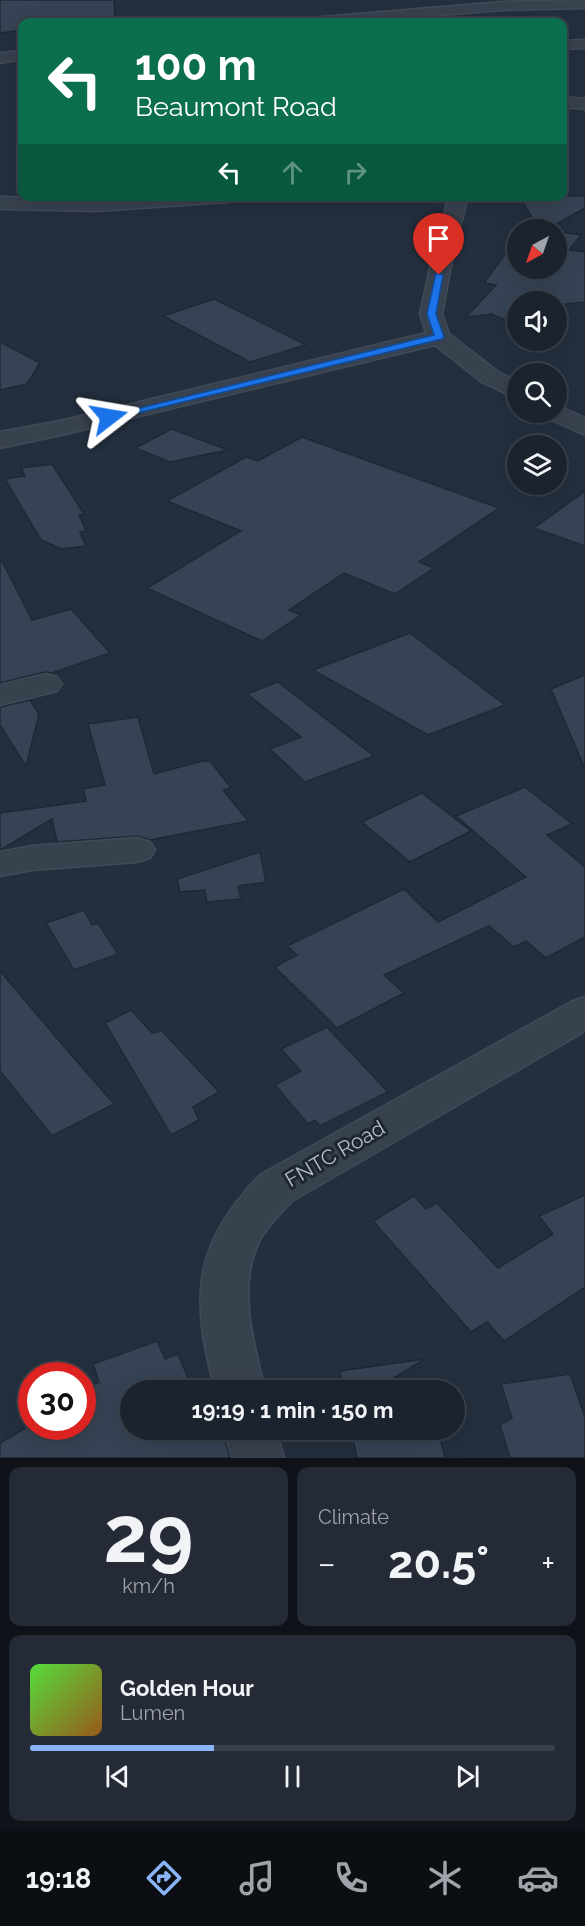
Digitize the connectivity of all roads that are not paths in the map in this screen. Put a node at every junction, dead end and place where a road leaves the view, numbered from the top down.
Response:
1 (500, 3) edge
2 (585, 4) edge
3 (379, 18) edge
4 (585, 44) edge
5 (567, 45) edge
6 (18, 56) edge
7 (0, 58) edge
8 (567, 102) edge
9 (585, 104) edge
10 (102, 201) edge
11 (458, 201) edge
12 (0, 202) edge
13 (439, 337) junction
14 (507, 386) edge
15 (567, 419) edge
16 (585, 428) edge
17 (0, 440) edge
18 (46, 684) dead end
19 (0, 695) edge
20 (137, 850) dead end
21 (0, 864) edge
22 (585, 1012) edge
23 (238, 1380) edge
24 (253, 1440) edge
25 (258, 1458) edge

1 - 2 street
1 - 3 street
4 - 5 street
6 - 7 street
8 - 9 street
10 - 12 street
11 - 13 street
13 - 14 street
13 - 17 street
15 - 16 street
18 - 19 street
20 - 21 street
22 - 23 street, FNTC Road
24 - 25 street

